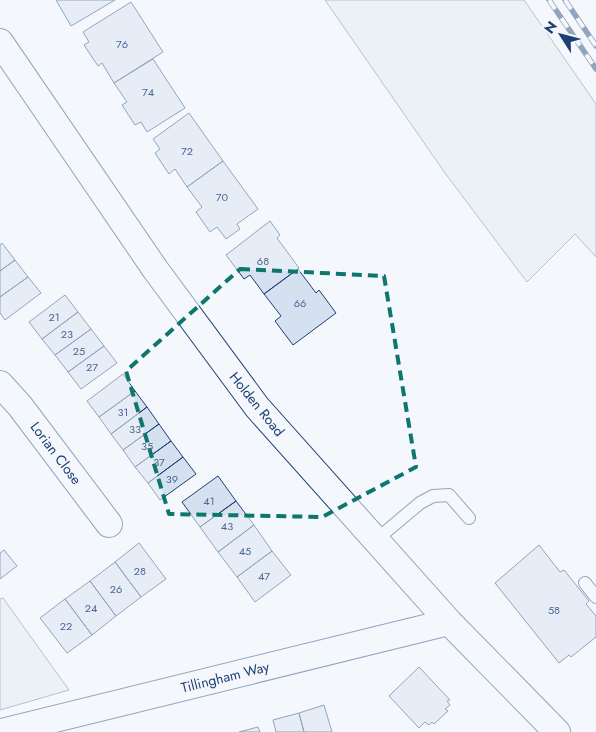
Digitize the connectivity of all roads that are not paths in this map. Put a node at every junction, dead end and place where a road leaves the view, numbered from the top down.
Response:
1 (0, 42) edge
2 (0, 384) edge
3 (469, 518) dead end
4 (109, 524) dead end
5 (376, 540) junction
6 (585, 583) dead end
7 (596, 597) edge
8 (450, 622) junction
9 (13, 729) edge
10 (557, 732) edge

1 - 5 street, Holden Road
2 - 4 street, Lorian Close
3 - 5 lane
5 - 8 street, Holden Road
6 - 7 lane
8 - 9 street, Tillingham Way
8 - 10 street, Holden Road

